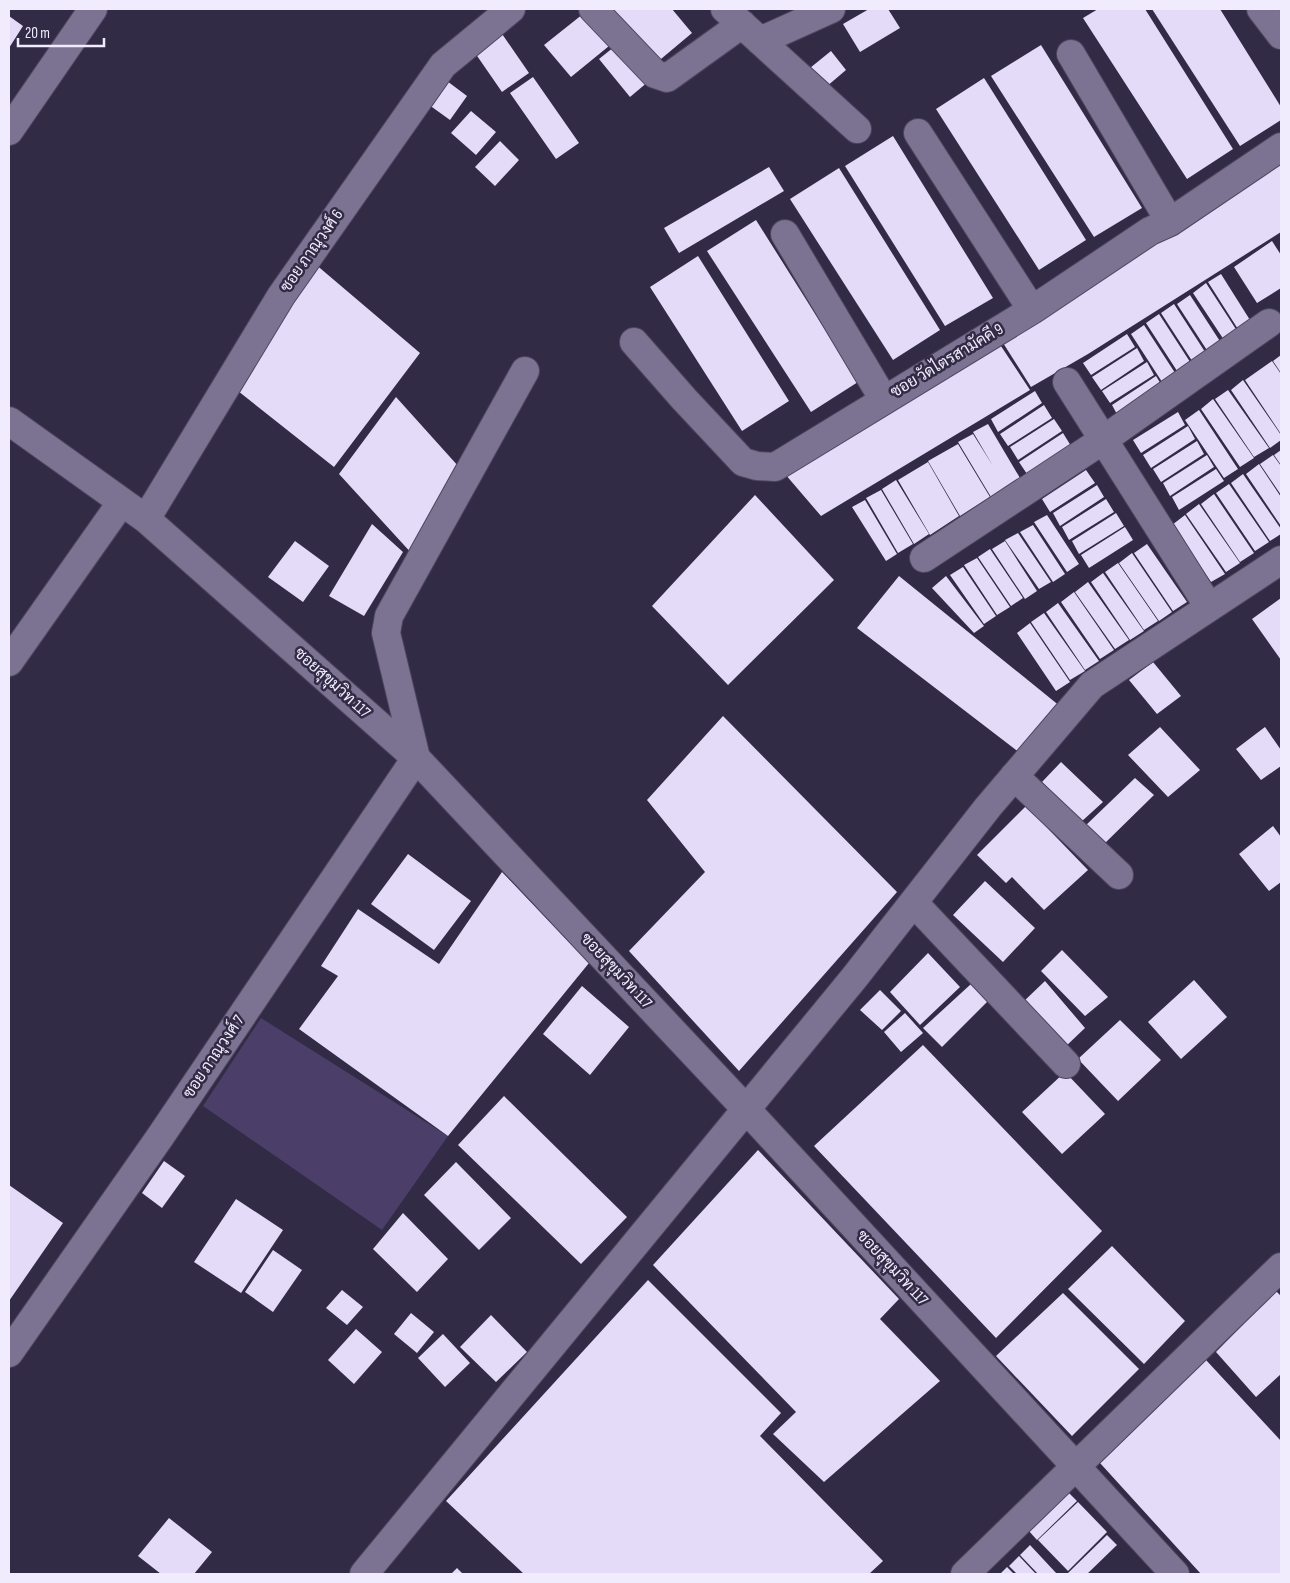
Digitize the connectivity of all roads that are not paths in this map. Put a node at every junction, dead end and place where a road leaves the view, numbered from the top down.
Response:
1 (93, 9) edge
2 (511, 9) edge
3 (593, 9) edge
4 (831, 9) edge
5 (1261, 9) edge
6 (742, 25) edge
7 (1281, 35) edge
8 (1071, 54) dead end
9 (857, 129) dead end
10 (9, 131) edge
11 (918, 133) dead end
12 (1281, 147) edge
13 (1170, 222) junction
14 (785, 234) dead end
15 (1032, 310) junction
16 (1269, 323) dead end
17 (634, 342) dead end
18 (525, 371) dead end
19 (1067, 382) dead end
20 (884, 400) junction
21 (9, 421) edge
22 (1103, 440) junction
23 (121, 503) junction
24 (146, 519) junction
25 (924, 558) dead end
26 (1281, 560) edge
27 (1209, 607) junction
28 (9, 662) edge
29 (416, 758) junction
30 (1014, 776) junction
31 (1119, 875) dead end
32 (914, 903) junction
33 (1066, 1064) dead end
34 (745, 1108) junction
35 (1281, 1267) edge
36 (9, 1353) edge
37 (1074, 1466) junction
38 (364, 1574) edge
39 (965, 1574) edge
40 (1175, 1574) edge

1 - 10 street
2 - 24 street, ซอย ภาณุวงศ์ 6
3 - 6 street
4 - 6 street
5 - 7 street
6 - 9 street
8 - 13 street
11 - 15 street
12 - 13 street, ซอย วัดไตรสามัคคี 9
13 - 15 street, ซอย วัดไตรสามัคคี 9
14 - 20 street
15 - 20 street, ซอย วัดไตรสามัคคี 9
16 - 22 street
17 - 20 street, ซอย วัดไตรสามัคคี 9
18 - 29 street
19 - 22 street
21 - 23 street, ซอยสุขุมวิท 117
22 - 25 street
22 - 27 street
23 - 24 street, ซอยสุขุมวิท 117
23 - 28 street
24 - 29 street, ซอยสุขุมวิท 117
26 - 27 street
27 - 30 street
29 - 34 street, ซอยสุขุมวิท 117
29 - 36 street, ซอย ภาณุวงศ์ 7
30 - 31 street
30 - 32 street
32 - 33 street
32 - 34 street
34 - 37 street, ซอยสุขุมวิท 117
34 - 38 street
35 - 37 street
37 - 39 street
37 - 40 street, ซอยสุขุมวิท 117

